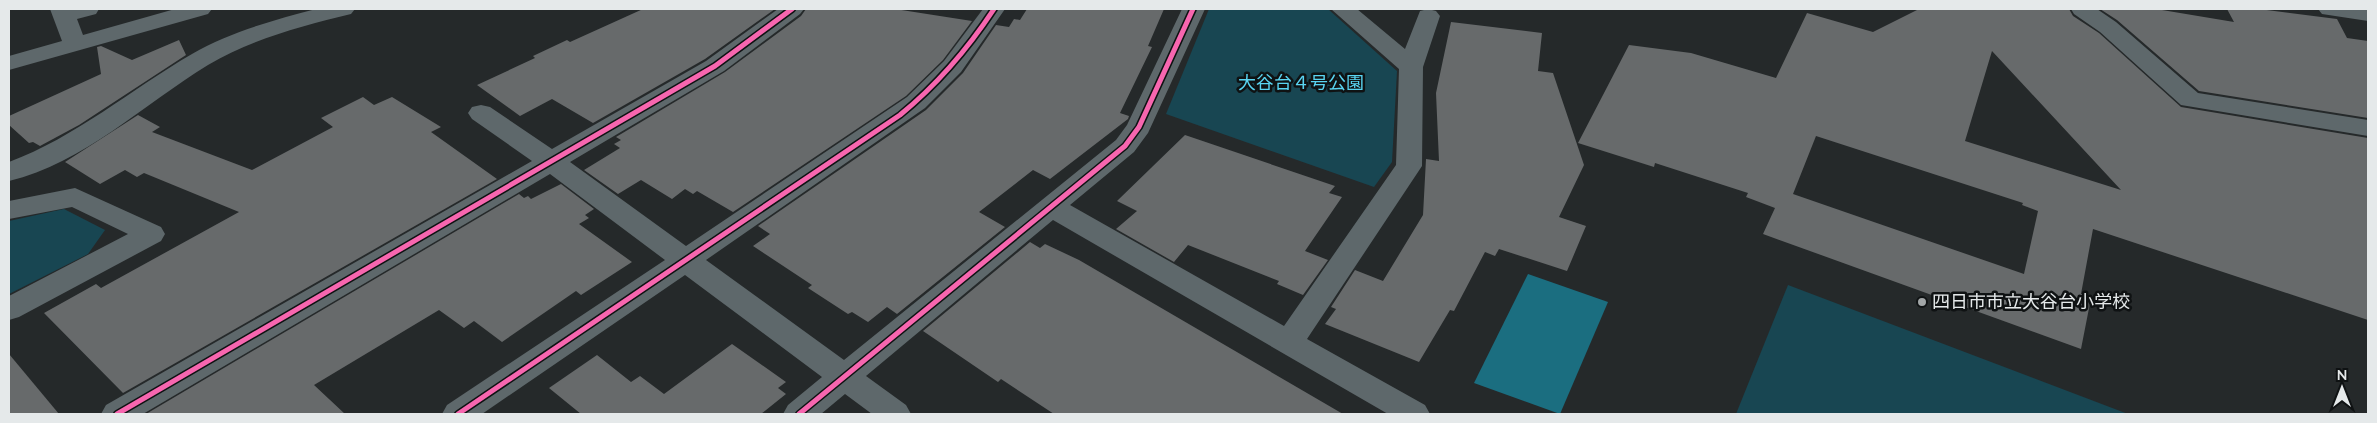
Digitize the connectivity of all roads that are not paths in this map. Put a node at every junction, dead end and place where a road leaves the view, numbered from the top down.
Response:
1 (88, 9) edge
2 (200, 9) edge
3 (344, 9) edge
4 (792, 9) edge
5 (994, 9) edge
6 (1193, 9) edge
7 (1343, 9) edge
8 (2082, 9) edge
9 (2330, 9) edge
10 (63, 12) edge
11 (2368, 14) edge
12 (1428, 16) dead end
13 (75, 44) junction
14 (9, 63) edge
15 (1411, 67) junction
16 (481, 112) dead end
17 (2368, 128) edge
18 (549, 160) junction
19 (9, 172) edge
20 (1052, 207) junction
21 (9, 210) edge
22 (684, 260) junction
23 (9, 309) edge
24 (1289, 342) junction
25 (844, 376) junction
26 (117, 414) edge
27 (458, 414) edge
28 (799, 414) edge
29 (896, 414) edge
30 (1414, 414) edge

1 - 10 street
2 - 13 street
3 - 19 street
4 - 18 street
5 - 22 street
6 - 20 street
7 - 15 street
8 - 17 street
9 - 11 street
10 - 13 street
12 - 15 street
13 - 14 street
15 - 24 street
16 - 18 street
18 - 22 street
18 - 26 street
20 - 24 street
20 - 25 street
21 - 23 street
22 - 25 street
22 - 27 street
24 - 30 street
25 - 28 street
25 - 29 street

